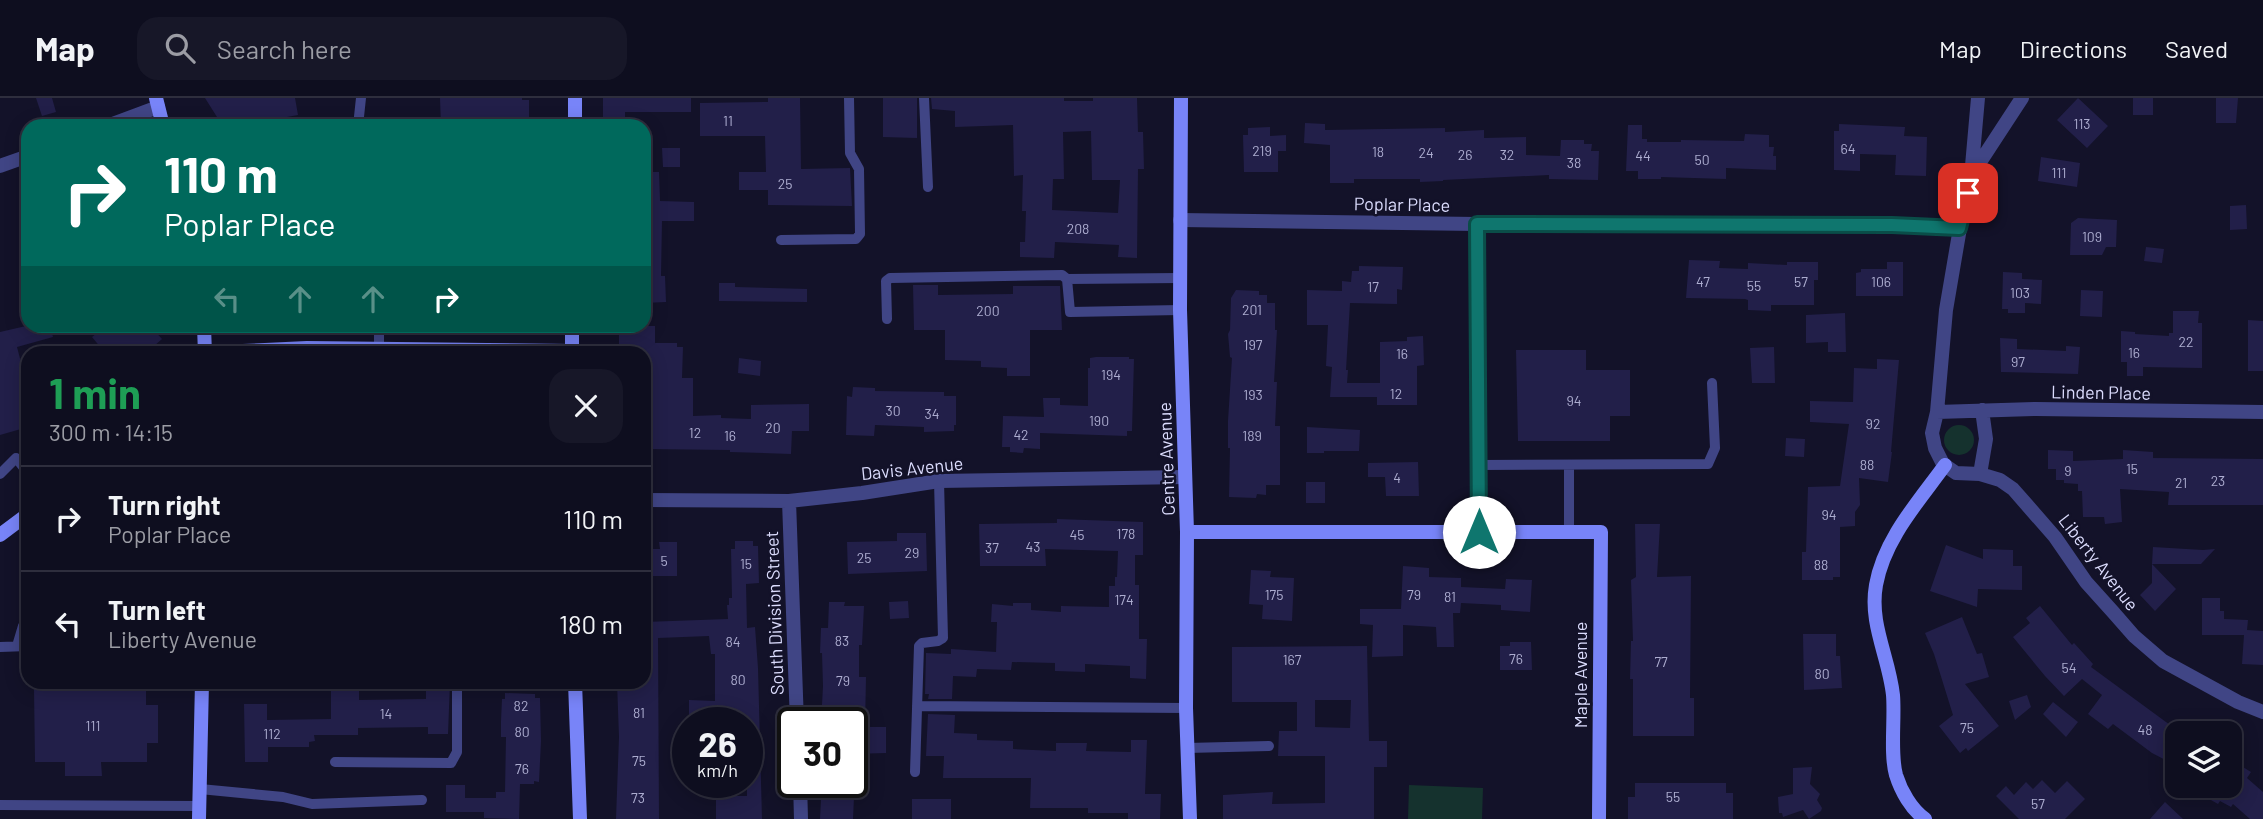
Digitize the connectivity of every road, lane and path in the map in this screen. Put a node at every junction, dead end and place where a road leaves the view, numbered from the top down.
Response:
1 (361, 98) edge
2 (575, 98) edge
3 (849, 98) edge
4 (924, 98) edge
5 (1181, 98) edge
6 (1978, 98) edge
7 (2022, 98) edge
8 (157, 102) edge
9 (122, 119) edge
10 (161, 119) edge
11 (359, 119) edge
12 (575, 119) edge
13 (21, 158) edge
14 (0, 166) edge
15 (1971, 177) junction
16 (928, 187) dead end
17 (1180, 220) junction
18 (1477, 224) junction
19 (1959, 228) junction
20 (781, 240) dead end
21 (1180, 278) junction
22 (1067, 279) junction
23 (1180, 310) junction
24 (887, 319) dead end
25 (1712, 383) dead end
26 (1982, 410) junction
27 (1937, 412) junction
28 (2263, 412) edge
29 (21, 464) edge
30 (1479, 465) junction
31 (1945, 465) junction
32 (1569, 466) junction
33 (0, 474) edge
34 (1980, 474) junction
35 (1185, 478) junction
36 (939, 481) junction
37 (651, 500) edge
38 (789, 501) junction
39 (21, 519) edge
40 (1187, 532) junction
41 (1479, 532) junction
42 (1569, 532) junction
43 (0, 535) edge
44 (21, 646) edge
45 (0, 647) edge
46 (202, 689) edge
47 (457, 689) edge
48 (575, 689) edge
49 (917, 706) junction
50 (796, 707) edge
51 (1186, 708) junction
52 (2263, 712) edge
53 (1269, 746) dead end
54 (1188, 748) junction
55 (335, 762) dead end
56 (915, 772) dead end
57 (200, 789) junction
58 (800, 798) edge
59 (422, 800) dead end
60 (0, 806) edge
61 (199, 813) edge
62 (580, 819) edge
63 (801, 819) edge
64 (1190, 819) edge
65 (1599, 819) edge
66 (1925, 819) edge

1 - 11 lane
2 - 12 street
3 - 20 lane
4 - 16 lane
5 - 17 street, Centre Avenue
6 - 15 street
7 - 15 street
8 - 9 street
8 - 10 street
13 - 14 street
15 - 19 street
17 - 18 street, Poplar Place
17 - 21 street, Centre Avenue
18 - 19 street, Poplar Place
18 - 30 street
19 - 27 street
21 - 22 lane
21 - 23 street, Centre Avenue
22 - 23 lane
22 - 24 lane
23 - 35 street, Centre Avenue
25 - 32 lane
26 - 27 street, Linden Place
26 - 28 street, Linden Place
26 - 34 street
27 - 31 street
29 - 33 lane
30 - 32 lane
30 - 41 street
31 - 34 street, Liberty Avenue
31 - 66 street
32 - 42 lane
34 - 52 street, Liberty Avenue
35 - 36 street, Davis Avenue
35 - 40 street, Centre Avenue
36 - 38 street, Davis Avenue
36 - 49 lane
37 - 38 street, Davis Avenue
38 - 50 street, South Division Street
39 - 43 street
40 - 41 street
40 - 51 street, Centre Avenue
41 - 42 street
42 - 65 street, Maple Avenue
44 - 45 lane
46 - 57 street
47 - 55 lane
48 - 62 street
49 - 51 lane
49 - 56 lane
51 - 54 street, Centre Avenue
53 - 54 lane
54 - 64 street, Centre Avenue
57 - 59 lane
57 - 61 street
58 - 63 street
60 - 61 lane

